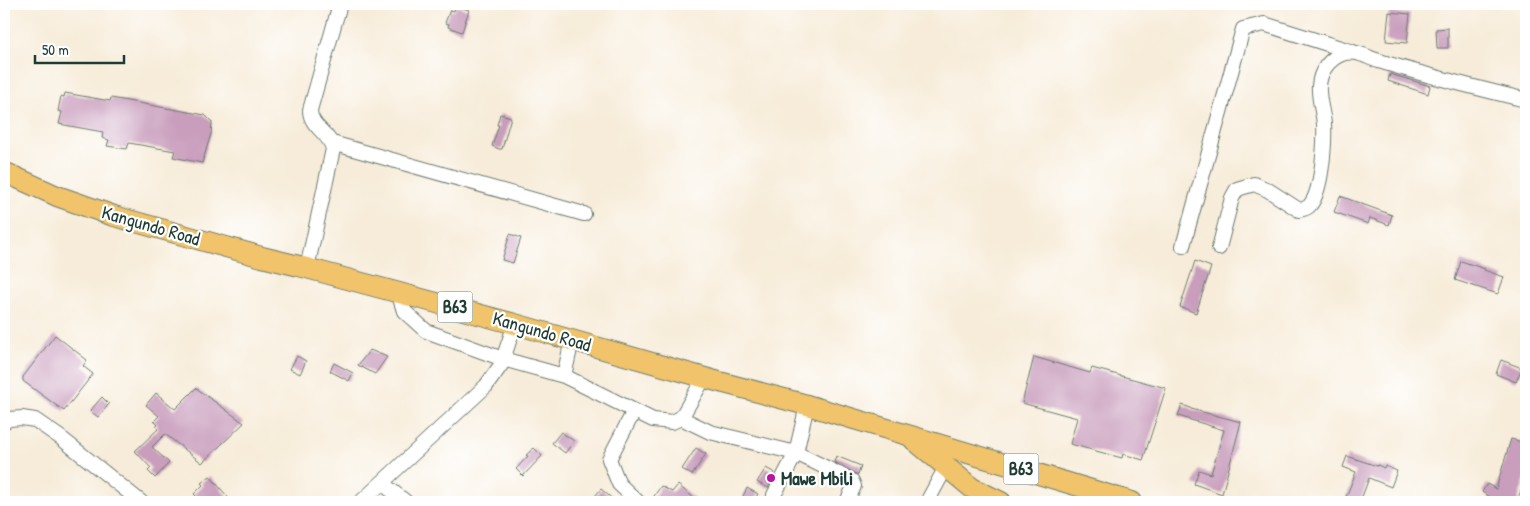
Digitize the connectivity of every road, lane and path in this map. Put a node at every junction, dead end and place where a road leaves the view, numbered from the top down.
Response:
1 (340, 4) edge
2 (1354, 52) junction
3 (1526, 100) edge
4 (332, 143) junction
5 (4, 172) edge
6 (584, 214) dead end
7 (1183, 246) dead end
8 (1220, 248) dead end
9 (307, 268) junction
10 (398, 292) junction
11 (515, 324) junction
12 (572, 340) junction
13 (503, 360) junction
14 (564, 376) junction
15 (704, 378) junction
16 (807, 405) junction
17 (634, 411) junction
18 (681, 418) junction
19 (4, 422) edge
20 (909, 435) junction
21 (796, 453) junction
22 (946, 467) junction
23 (382, 483) junction
24 (141, 502) edge
25 (360, 502) edge
26 (406, 502) edge
27 (638, 502) edge
28 (776, 502) edge
29 (846, 502) edge
30 (927, 502) edge
31 (1002, 502) edge
32 (1132, 502) edge

1 - 4 street
2 - 3 street
2 - 7 street
2 - 8 street
4 - 6 street
4 - 9 street
5 - 9 highway, Kangundo Road / B63
9 - 10 highway, Kangundo Road / B63
10 - 11 highway, Kangundo Road / B63
10 - 13 street
11 - 12 highway, Kangundo Road / B63
11 - 13 street
12 - 14 street
12 - 15 highway, Kangundo Road / B63
13 - 14 street
13 - 23 street
14 - 17 street
15 - 16 highway, Kangundo Road / B63
15 - 18 street
16 - 20 highway, Kangundo Road / B63
16 - 21 street
17 - 18 street
17 - 27 street
18 - 21 street
19 - 24 street
20 - 22 highway, Kangundo Road / B63
20 - 32 highway, Kangundo Road / B63
21 - 28 street
21 - 29 street
22 - 30 street
22 - 31 highway, Kangundo Road / B63
23 - 25 street
23 - 26 street

